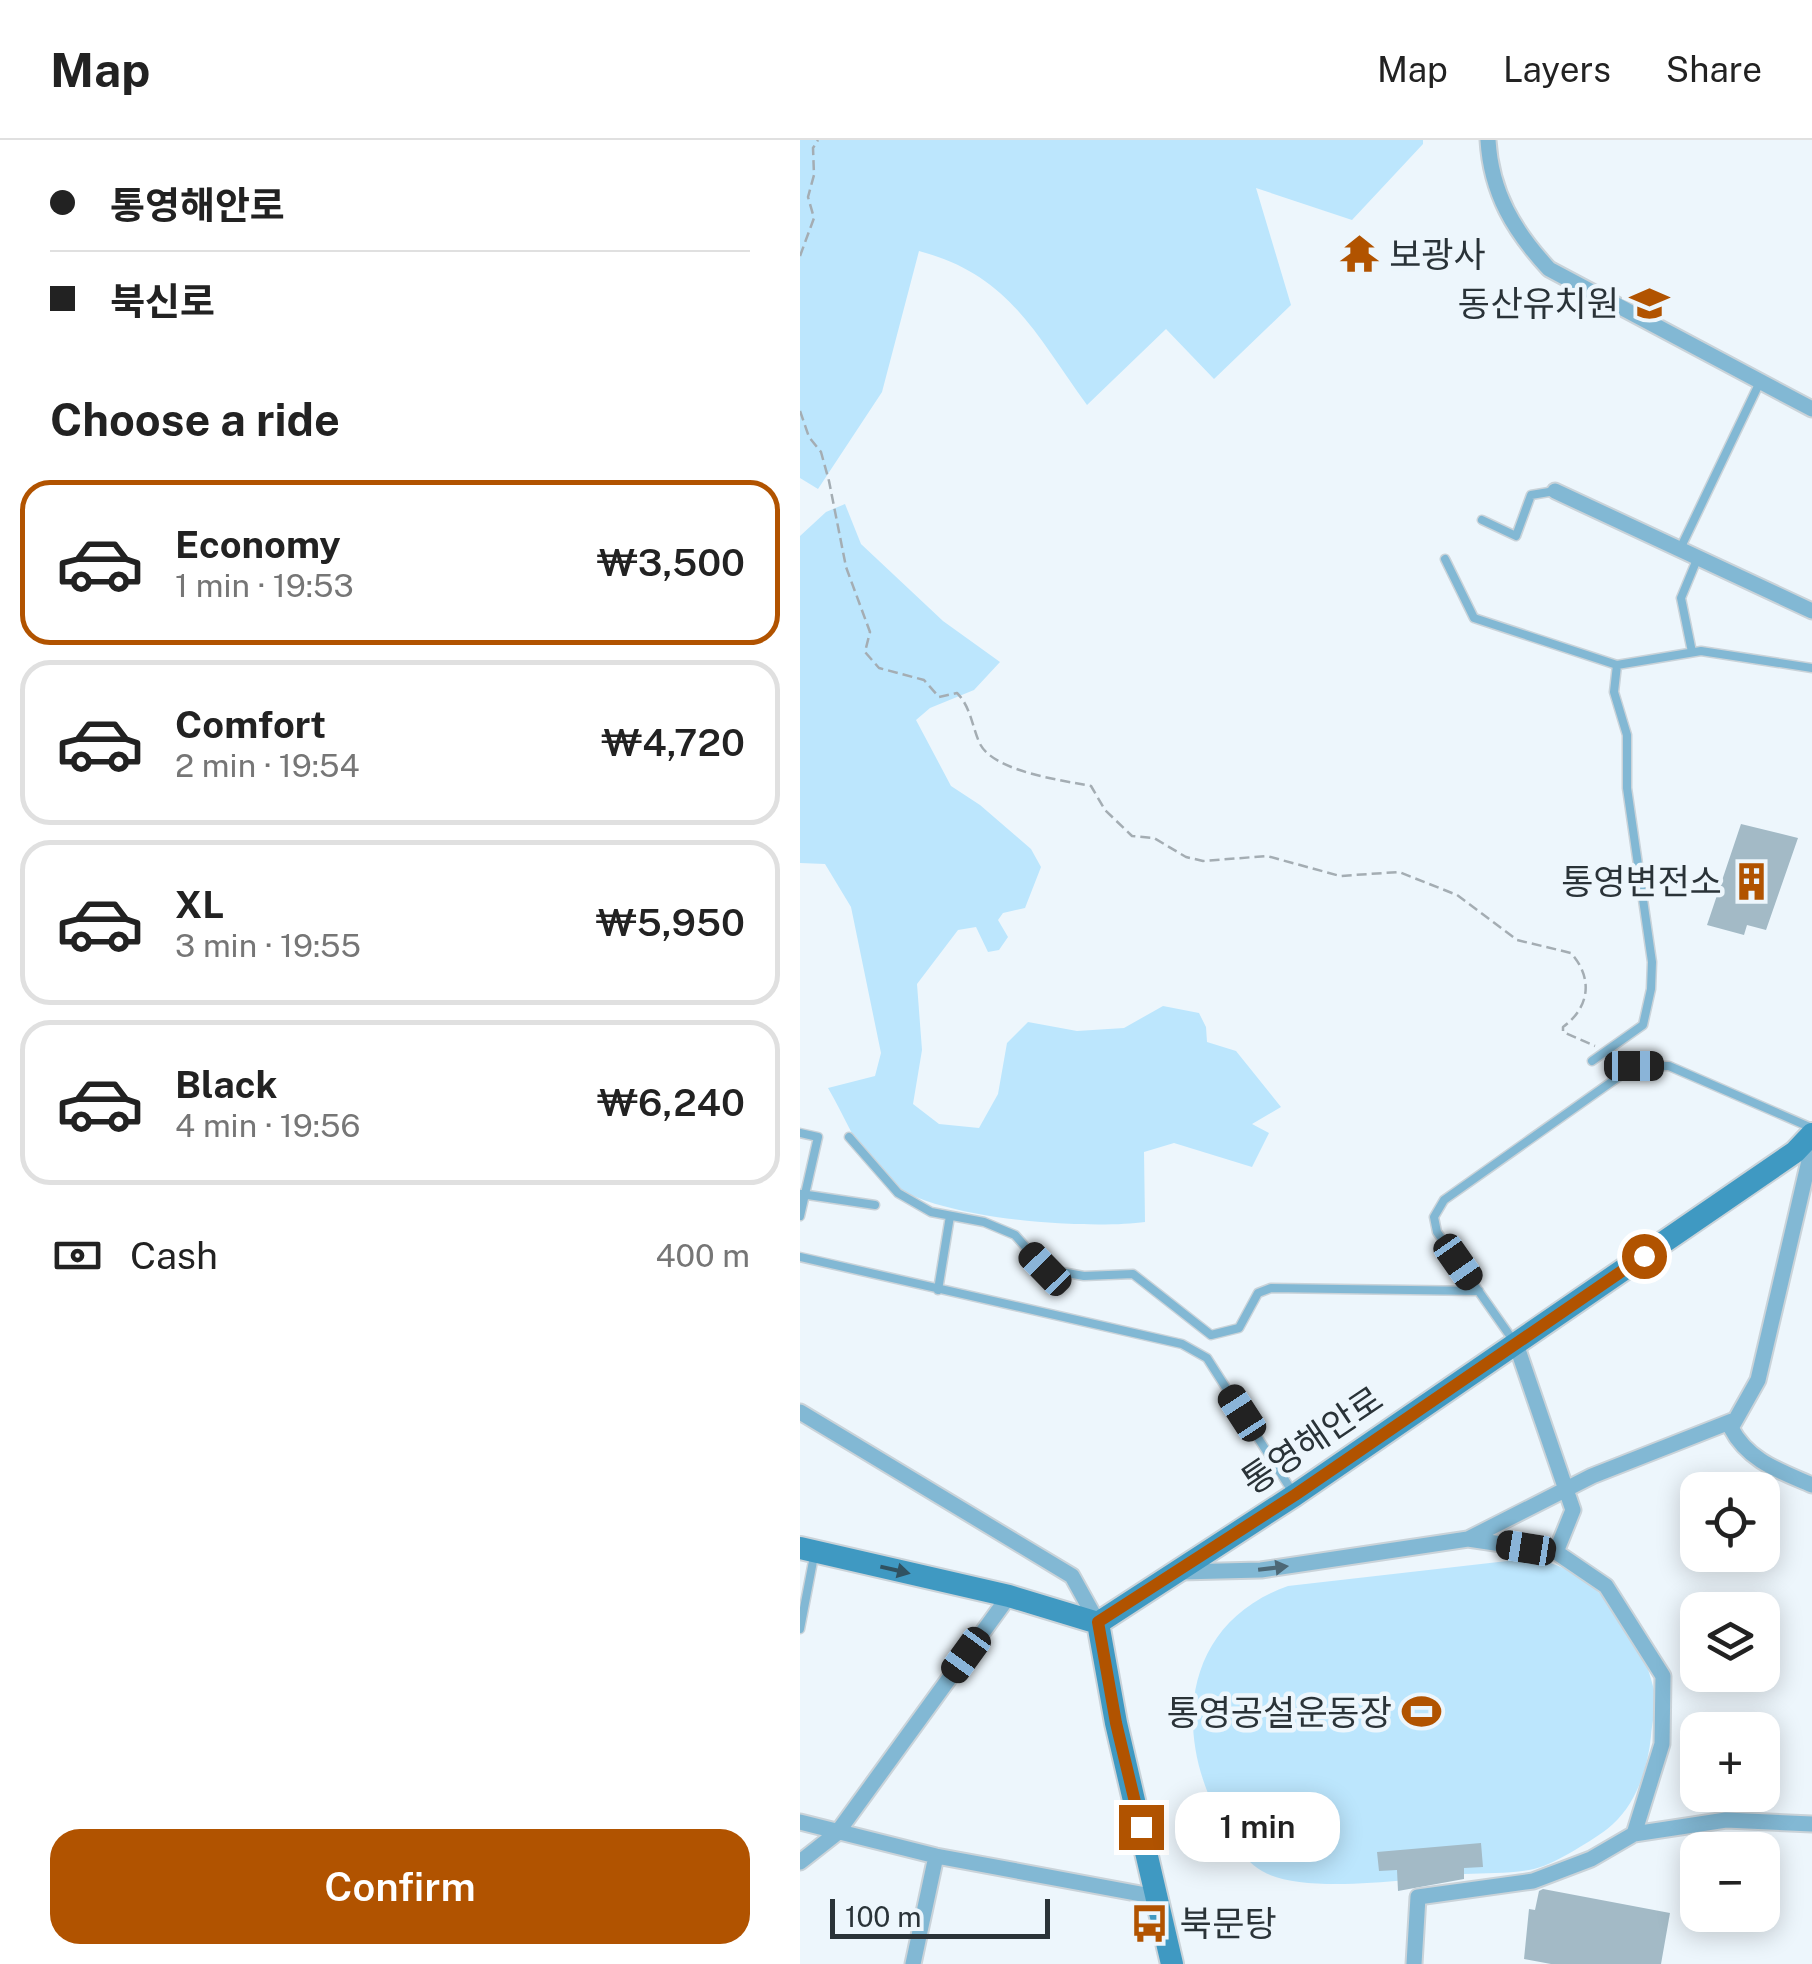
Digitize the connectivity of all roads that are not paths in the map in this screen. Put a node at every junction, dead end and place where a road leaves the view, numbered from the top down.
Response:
1 (1488, 140) edge
2 (1759, 384) junction
3 (1812, 409) edge
4 (1555, 490) joint
5 (1482, 520) dead end
6 (1680, 549) junction
7 (1698, 558) junction
8 (1445, 559) dead end
9 (1812, 611) edge
10 (1692, 652) junction
11 (1617, 665) junction
12 (1812, 668) edge
13 (1592, 1061) dead end
14 (1812, 1131) edge
15 (800, 1133) edge
16 (849, 1138) dead end
17 (1812, 1148) edge
18 (802, 1194) edge
19 (875, 1205) dead end
20 (800, 1216) edge
21 (950, 1216) junction
22 (800, 1258) edge
23 (938, 1290) junction
24 (1479, 1292) junction
25 (1516, 1344) junction
26 (800, 1412) edge
27 (1732, 1421) junction
28 (1812, 1485) edge
29 (1566, 1489) junction
30 (1295, 1495) junction
31 (1468, 1539) junction
32 (808, 1550) edge
33 (1556, 1552) junction
34 (1176, 1572) junction
35 (1010, 1596) junction
36 (1098, 1622) junction
37 (800, 1629) edge
38 (800, 1822) edge
39 (1812, 1824) edge
40 (836, 1832) junction
41 (1634, 1834) junction
42 (936, 1856) junction
43 (800, 1862) edge
44 (1157, 1897) junction
45 (912, 1964) edge
46 (1172, 1964) edge
47 (1414, 1964) edge

1 - 2 street
2 - 3 street
2 - 6 lane
4 - 5 lane
4 - 6 street
6 - 7 street
7 - 9 street
7 - 10 lane
8 - 11 lane
10 - 11 lane
10 - 12 lane
11 - 13 lane
14 - 24 lane
14 - 25 street, 통영해안로
15 - 18 lane
16 - 21 lane
17 - 27 street
18 - 19 lane
18 - 20 lane
21 - 23 lane
21 - 24 lane
22 - 23 lane
23 - 30 lane
24 - 25 lane
25 - 29 street
25 - 30 street, 통영해안로
26 - 36 street
27 - 28 street
27 - 29 street
29 - 31 street
29 - 33 street
30 - 34 street, 통영해안로
31 - 33 street
34 -> 31 street
32 -> 35 street
32 - 37 lane
33 - 41 street
34 - 36 street, 통영해안로
35 - 36 street
35 - 40 street
36 - 44 street
38 - 40 street
39 - 41 street
40 - 42 street
40 - 43 street
41 - 47 street
42 - 44 street
42 - 45 street
44 - 46 street

